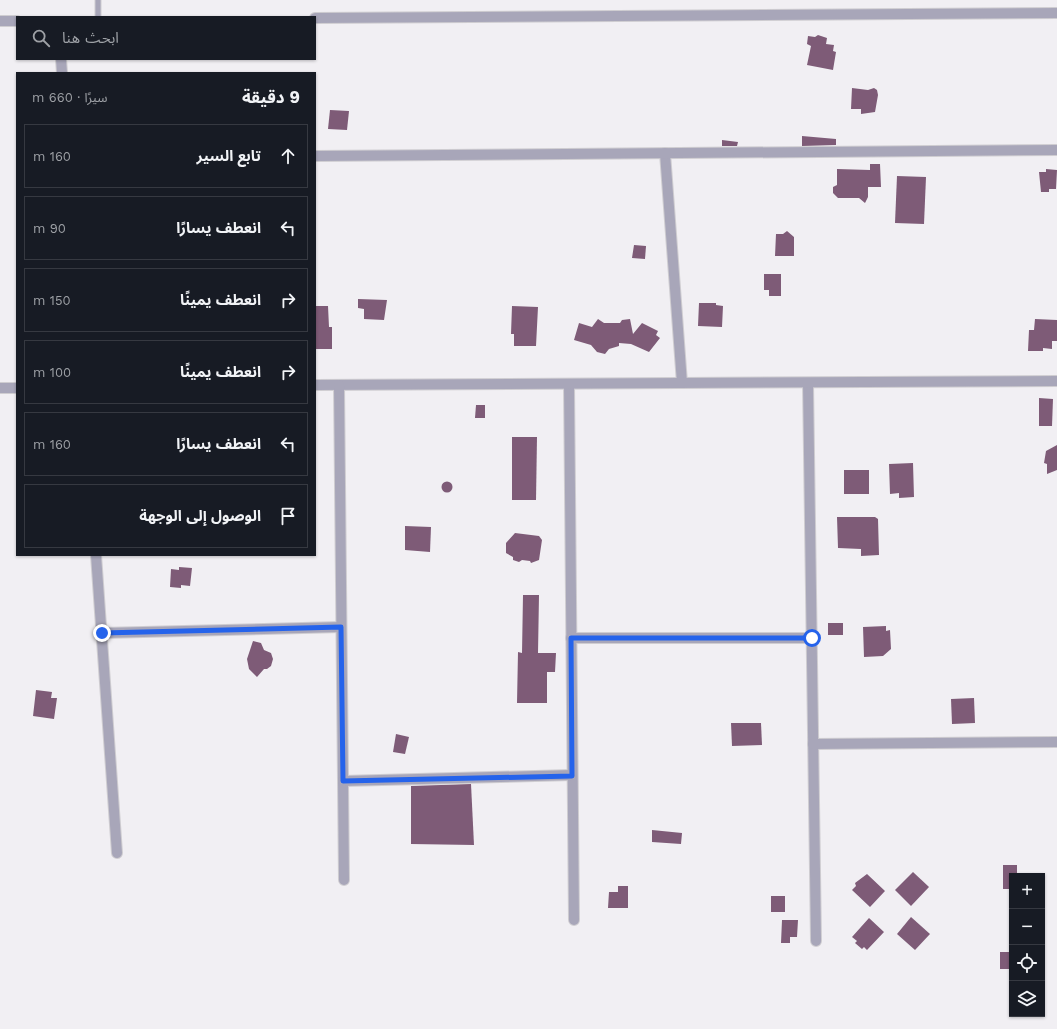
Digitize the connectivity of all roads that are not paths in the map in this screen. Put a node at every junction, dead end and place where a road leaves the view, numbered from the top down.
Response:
1 (98, 0) edge
2 (1057, 13) edge
3 (98, 16) edge
4 (316, 18) edge
5 (16, 20) edge
6 (0, 21) edge
7 (61, 60) edge
8 (62, 72) edge
9 (1057, 150) edge
10 (665, 153) junction
11 (316, 156) edge
12 (1057, 381) edge
13 (682, 383) junction
14 (808, 383) junction
15 (568, 384) junction
16 (316, 385) edge
17 (339, 385) junction
18 (0, 388) edge
19 (16, 388) edge
20 (96, 556) edge
21 (341, 627) junction
22 (102, 633) junction
23 (571, 638) junction
24 (812, 638) junction
25 (1057, 742) edge
26 (813, 744) junction
27 (572, 776) junction
28 (343, 781) junction
29 (117, 853) dead end
30 (344, 880) dead end
31 (574, 920) dead end
32 (816, 941) dead end

1 - 3 lane
2 - 4 street
5 - 6 street
7 - 8 street
9 - 10 street
10 - 11 street
10 - 13 street
12 - 14 street
13 - 14 street
13 - 15 street
14 - 24 street
15 - 17 street
15 - 23 street
16 - 17 street
17 - 21 street
18 - 19 street
20 - 22 street
21 - 22 street
21 - 28 street
22 - 29 street
23 - 24 street
23 - 27 street
24 - 26 street
25 - 26 street
26 - 32 street
27 - 28 street
27 - 31 street
28 - 30 street

